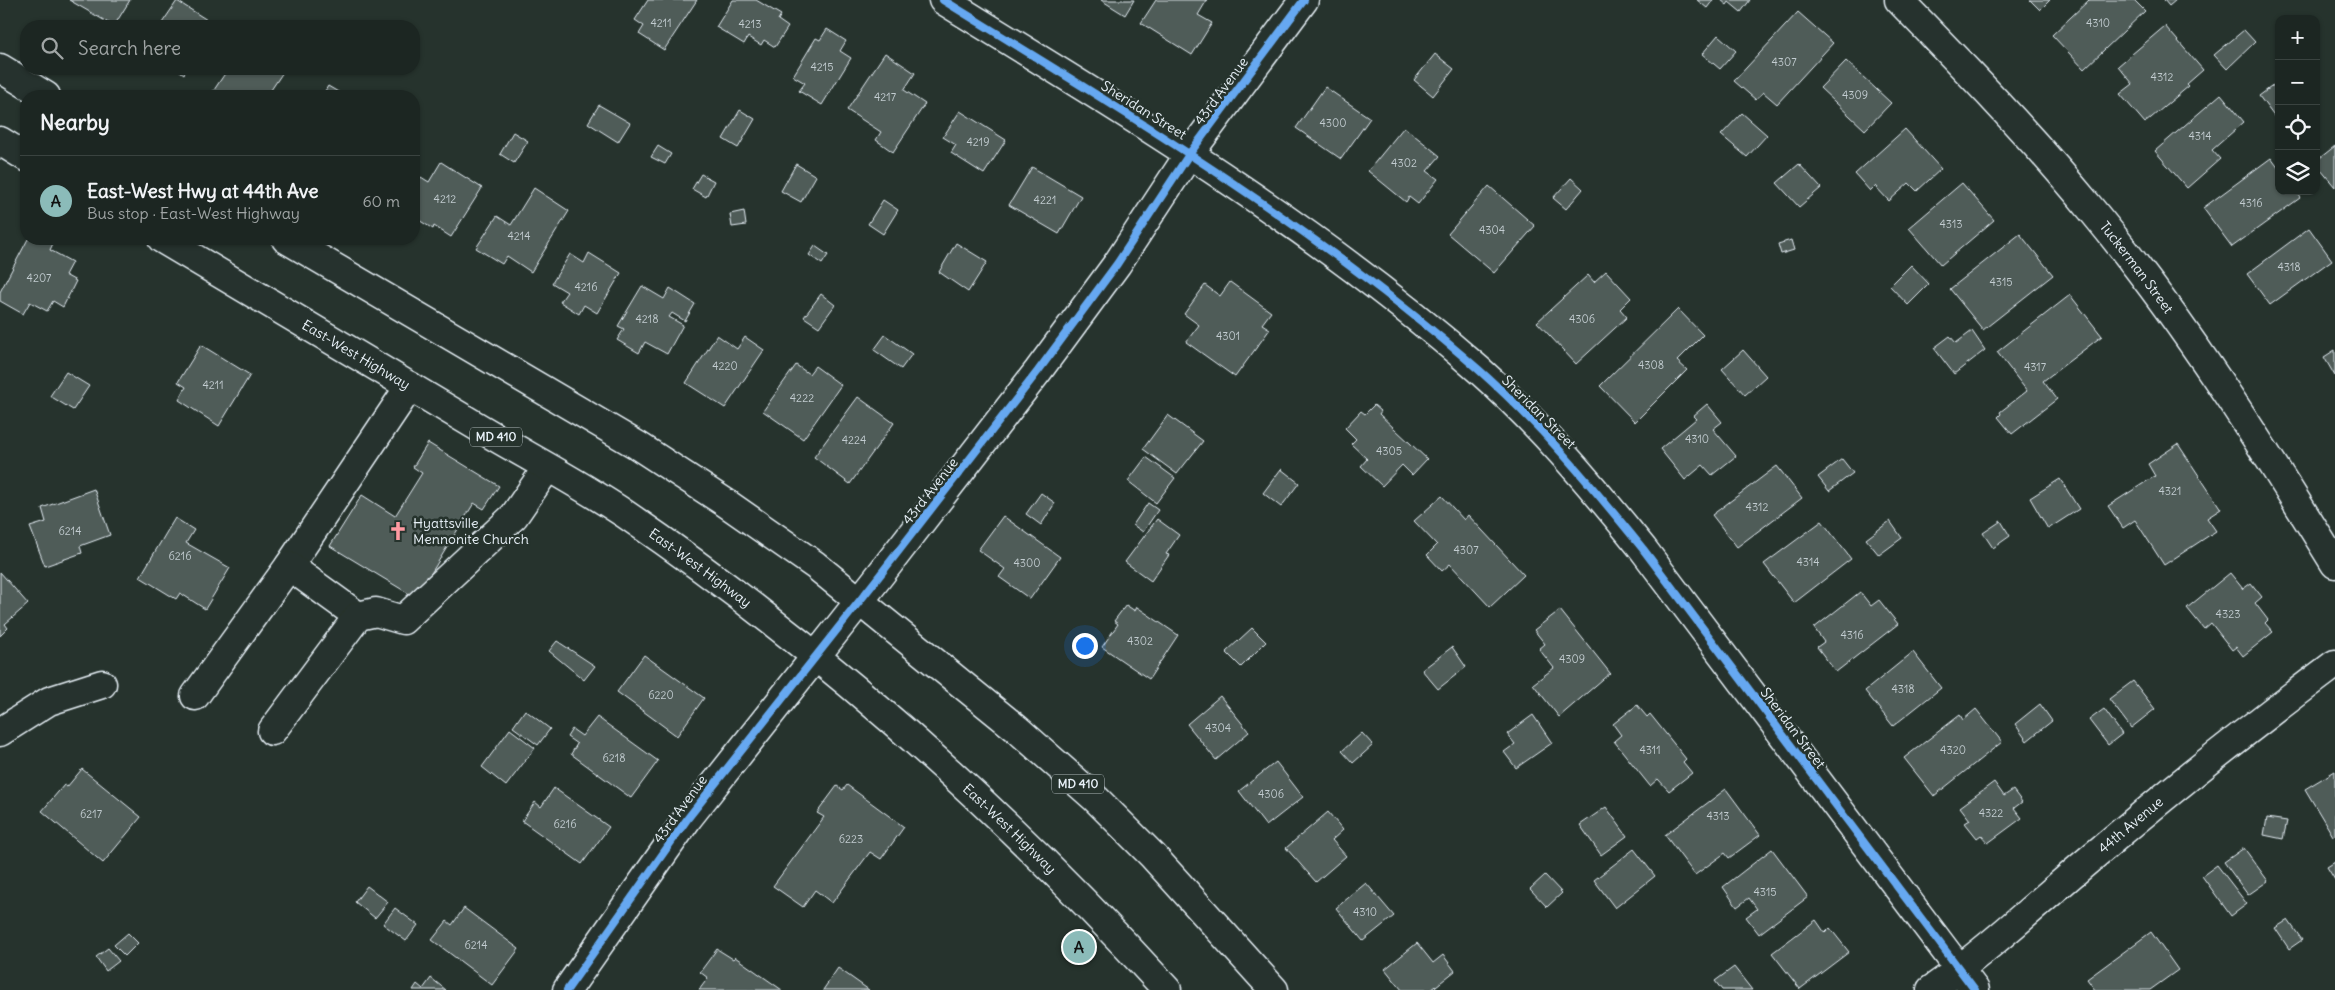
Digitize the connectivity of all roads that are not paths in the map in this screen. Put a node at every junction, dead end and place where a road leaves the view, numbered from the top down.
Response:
1 (943, 0) edge
2 (1304, 0) edge
3 (1899, 0) edge
4 (0, 68) edge
5 (36, 90) edge
6 (0, 141) edge
7 (20, 153) edge
8 (1190, 153) junction
9 (172, 245) edge
10 (296, 245) edge
11 (410, 386) junction
12 (548, 468) junction
13 (2335, 564) edge
14 (289, 566) junction
15 (860, 601) junction
16 (358, 616) junction
17 (815, 656) junction
18 (2335, 664) edge
19 (102, 684) dead end
20 (195, 696) dead end
21 (272, 731) dead end
22 (0, 732) edge
23 (1967, 980) edge
24 (566, 990) edge
25 (1167, 990) edge
26 (1274, 990) edge
27 (1931, 990) edge

1 - 8 street, Sheridan Street
2 - 8 street, 43rd Avenue
3 - 13 street, Tuckerman Street
4 - 5 street
6 - 7 street
8 - 15 street, 43rd Avenue
8 - 23 street, Sheridan Street
9 - 11 street, East-West Highway / MD 410
10 - 15 street, MD 410
11 - 12 street, East-West Highway / MD 410
11 - 14 street
12 - 16 street
12 - 17 street, East-West Highway / MD 410
14 - 16 street
14 - 20 street
15 - 17 street, 43rd Avenue
15 - 26 street, MD 410
16 - 21 street
17 - 24 street, 43rd Avenue
17 - 25 street, East-West Highway / MD 410
18 - 23 street, 44th Avenue
19 - 22 street
23 - 27 street, 44th Avenue

